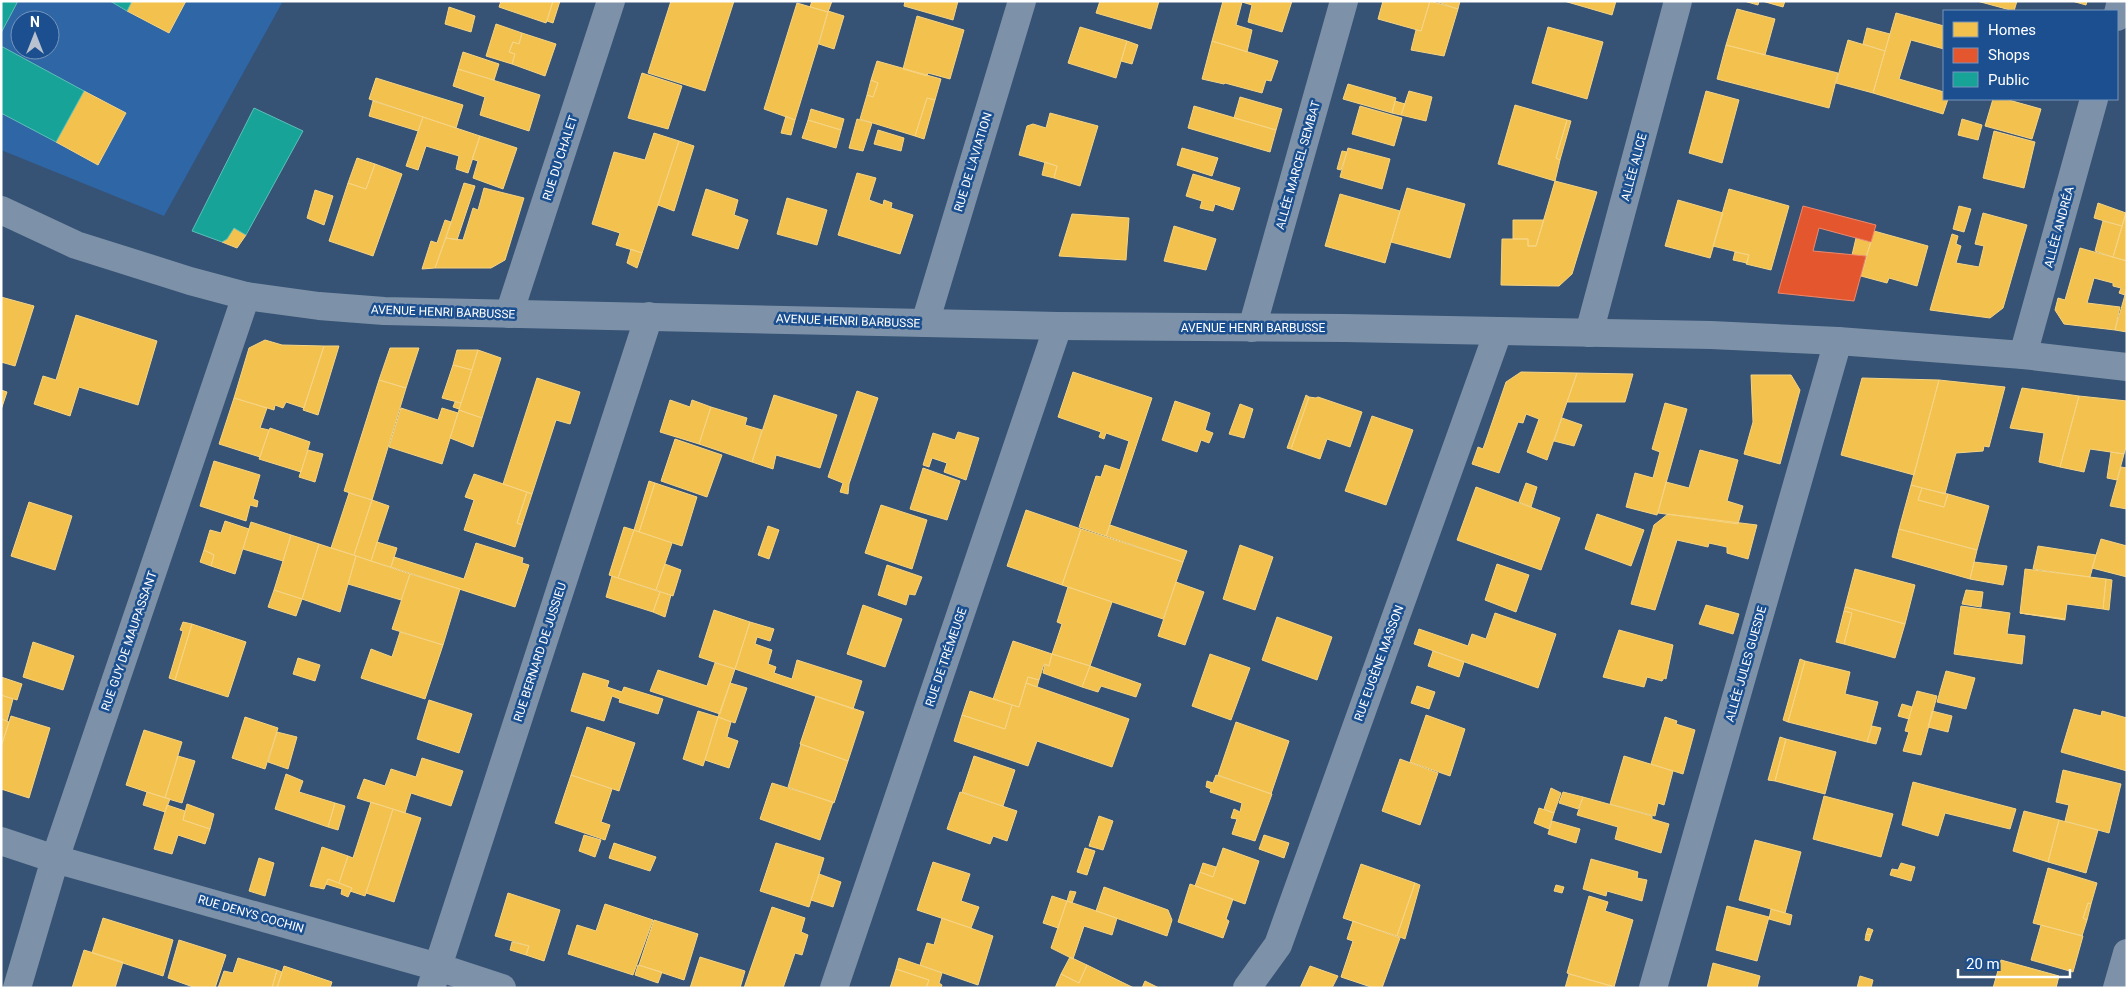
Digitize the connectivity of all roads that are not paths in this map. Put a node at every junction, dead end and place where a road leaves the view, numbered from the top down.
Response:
1 (611, 1) edge
2 (1022, 1) edge
3 (1344, 1) edge
4 (1678, 1) edge
5 (2094, 100) edge
6 (1, 210) edge
7 (246, 296) junction
8 (509, 314) junction
9 (649, 316) junction
10 (925, 323) junction
11 (1058, 326) junction
12 (1252, 328) junction
13 (1498, 332) junction
14 (1589, 333) junction
15 (1838, 341) junction
16 (2023, 355) junction
17 (2127, 367) edge
18 (1, 841) edge
19 (55, 859) junction
20 (2127, 953) edge
21 (434, 977) edge
22 (17, 988) edge
23 (502, 988) edge
24 (834, 988) edge
25 (1247, 988) edge
26 (1653, 988) edge
27 (2117, 988) edge

1 - 8 street, RUE DU CHALET
2 - 10 street, RUE DE L'AVIATION
3 - 12 street, ALLÉE MARCEL SEMBAT
4 - 14 street, ALLÉE ALICE
5 - 16 street, ALLÉE ANDRÉA
6 - 7 street, AVENUE HENRI BARBUSSE
7 - 8 street, AVENUE HENRI BARBUSSE
7 - 19 street, RUE GUY DE MAUPASSANT
8 - 9 street, AVENUE HENRI BARBUSSE
9 - 10 street, AVENUE HENRI BARBUSSE
9 - 21 street, RUE BERNARD DE JUSSIEU
10 - 11 street, AVENUE HENRI BARBUSSE
11 - 12 street, AVENUE HENRI BARBUSSE
11 - 24 street, RUE DE TRÉMEUGE
12 - 13 street, AVENUE HENRI BARBUSSE
13 - 14 street, AVENUE HENRI BARBUSSE
13 - 25 street, RUE EUGÈNE MASSON
14 - 15 street, AVENUE HENRI BARBUSSE
15 - 16 street, AVENUE HENRI BARBUSSE
15 - 26 street, ALLÉE JULES GUESDE
16 - 17 street, AVENUE HENRI BARBUSSE
18 - 19 street, RUE DENYS COCHIN
19 - 21 street, RUE DENYS COCHIN
19 - 22 street, RUE GUY DE MAUPASSANT
20 - 27 street
21 - 23 street, RUE DENYS COCHIN

